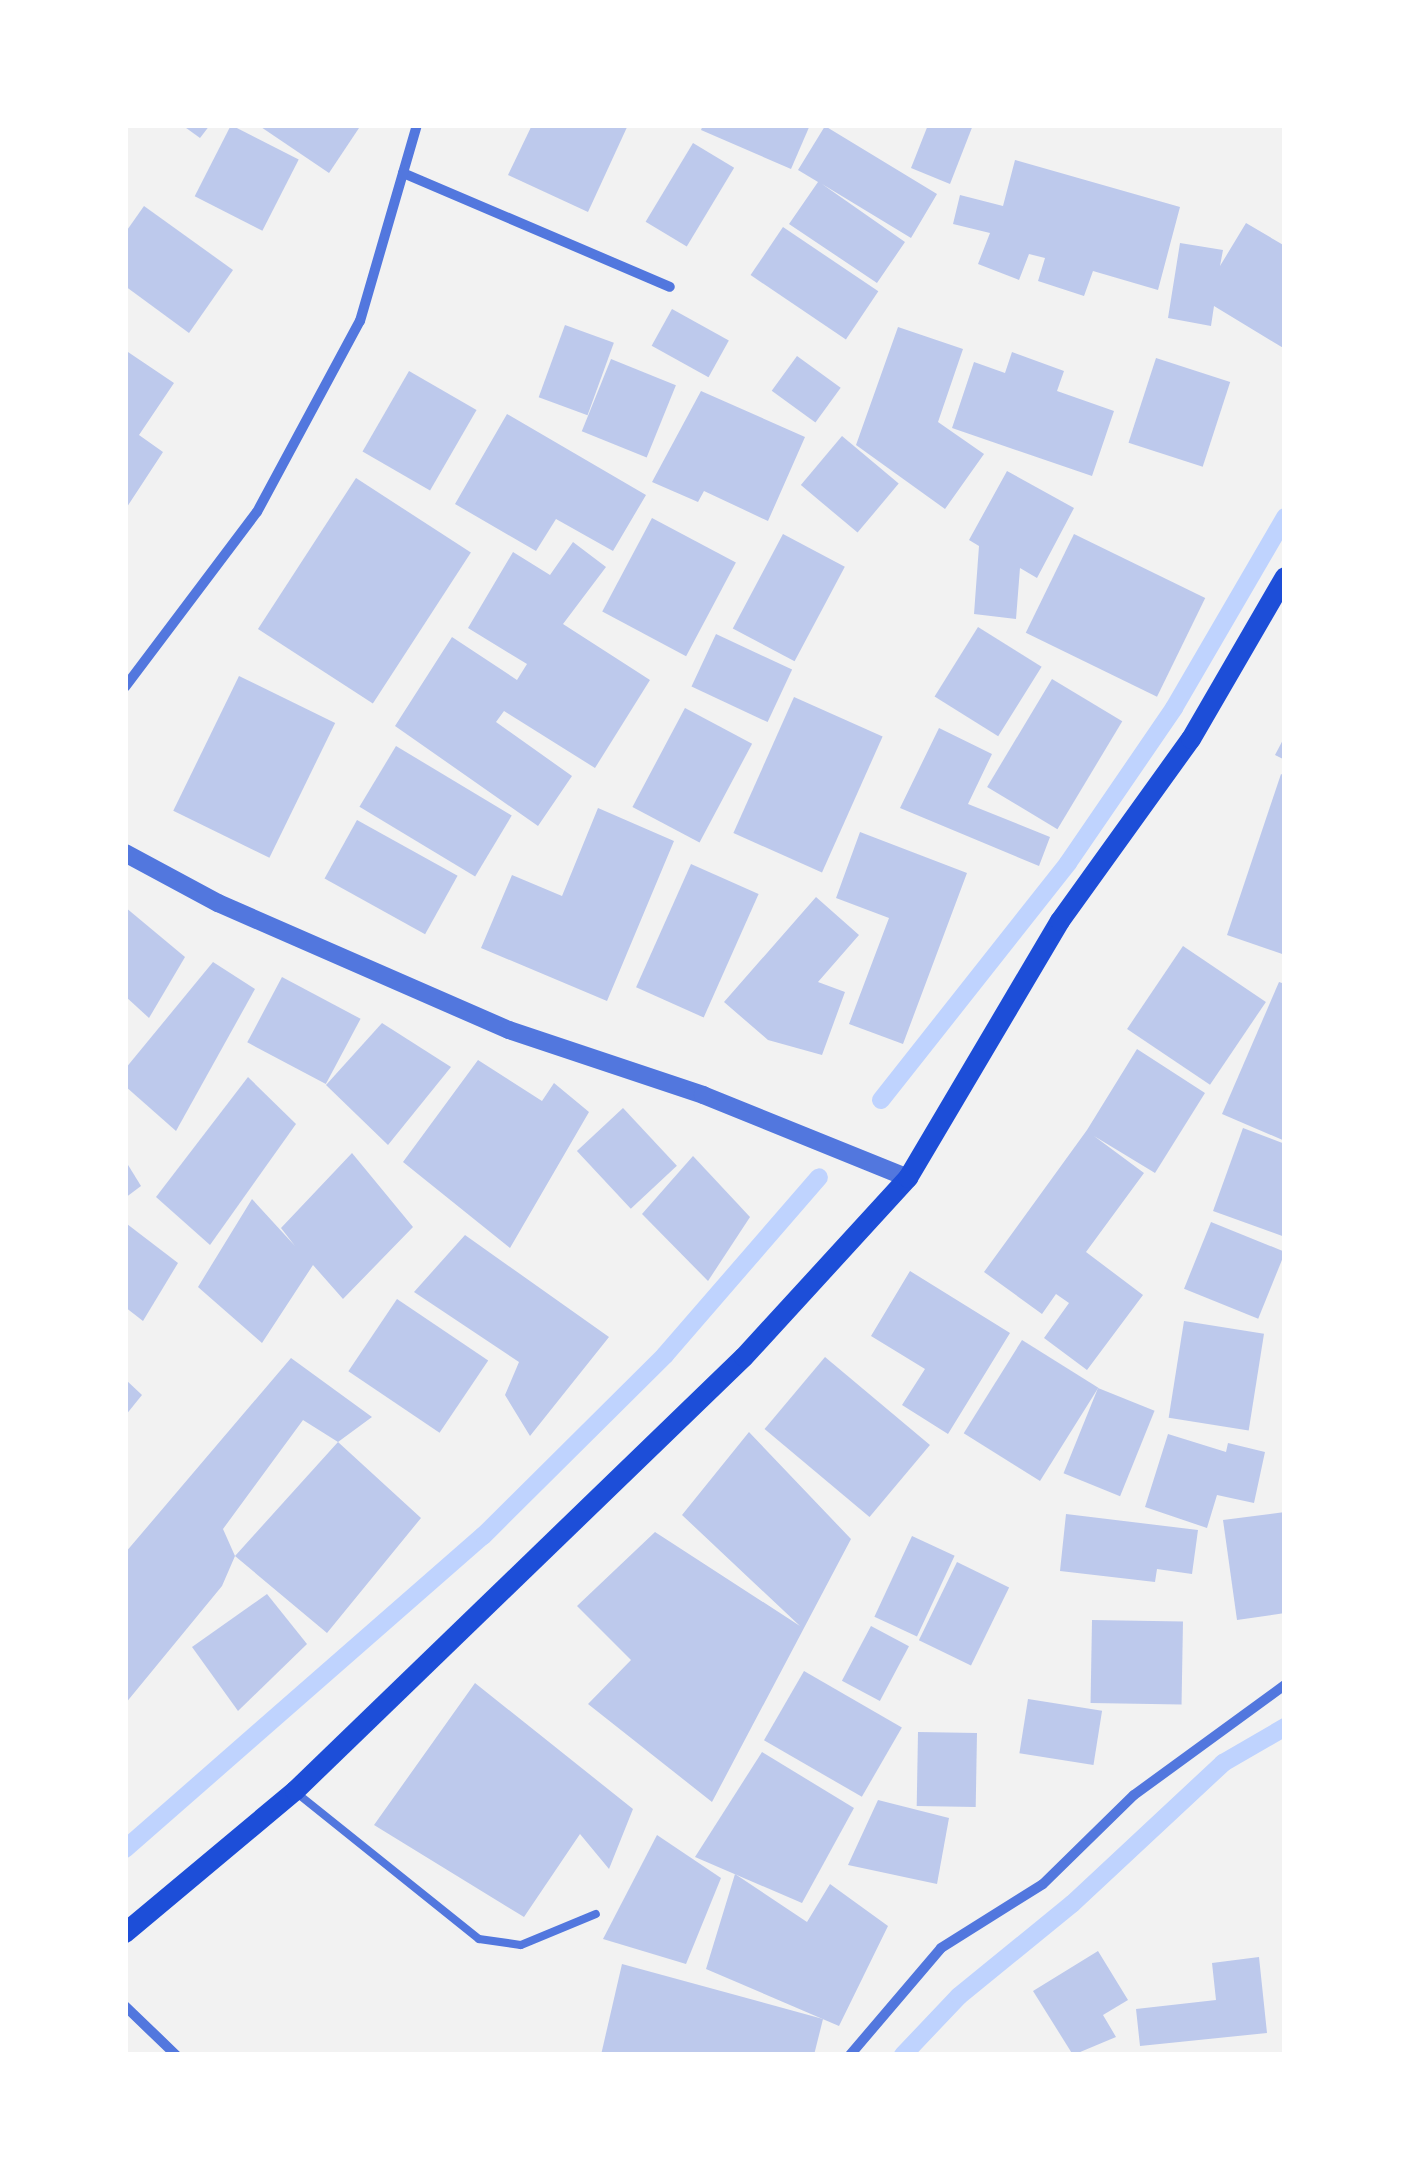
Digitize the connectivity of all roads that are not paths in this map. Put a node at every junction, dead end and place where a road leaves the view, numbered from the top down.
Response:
1 (417, 125) edge
2 (403, 173) junction
3 (670, 287) dead end
4 (1285, 577) edge
5 (125, 687) edge
6 (125, 853) edge
7 (908, 1178) junction
8 (1285, 1685) edge
9 (294, 1791) junction
10 (596, 1914) dead end
11 (125, 1933) edge
12 (125, 2006) edge
13 (176, 2055) edge
14 (850, 2055) edge

1 - 2 street
2 - 3 street
2 - 5 street
4 - 7 main road
6 - 7 street
7 - 9 main road
8 - 14 street
9 - 10 lane
9 - 11 main road
12 - 13 street

